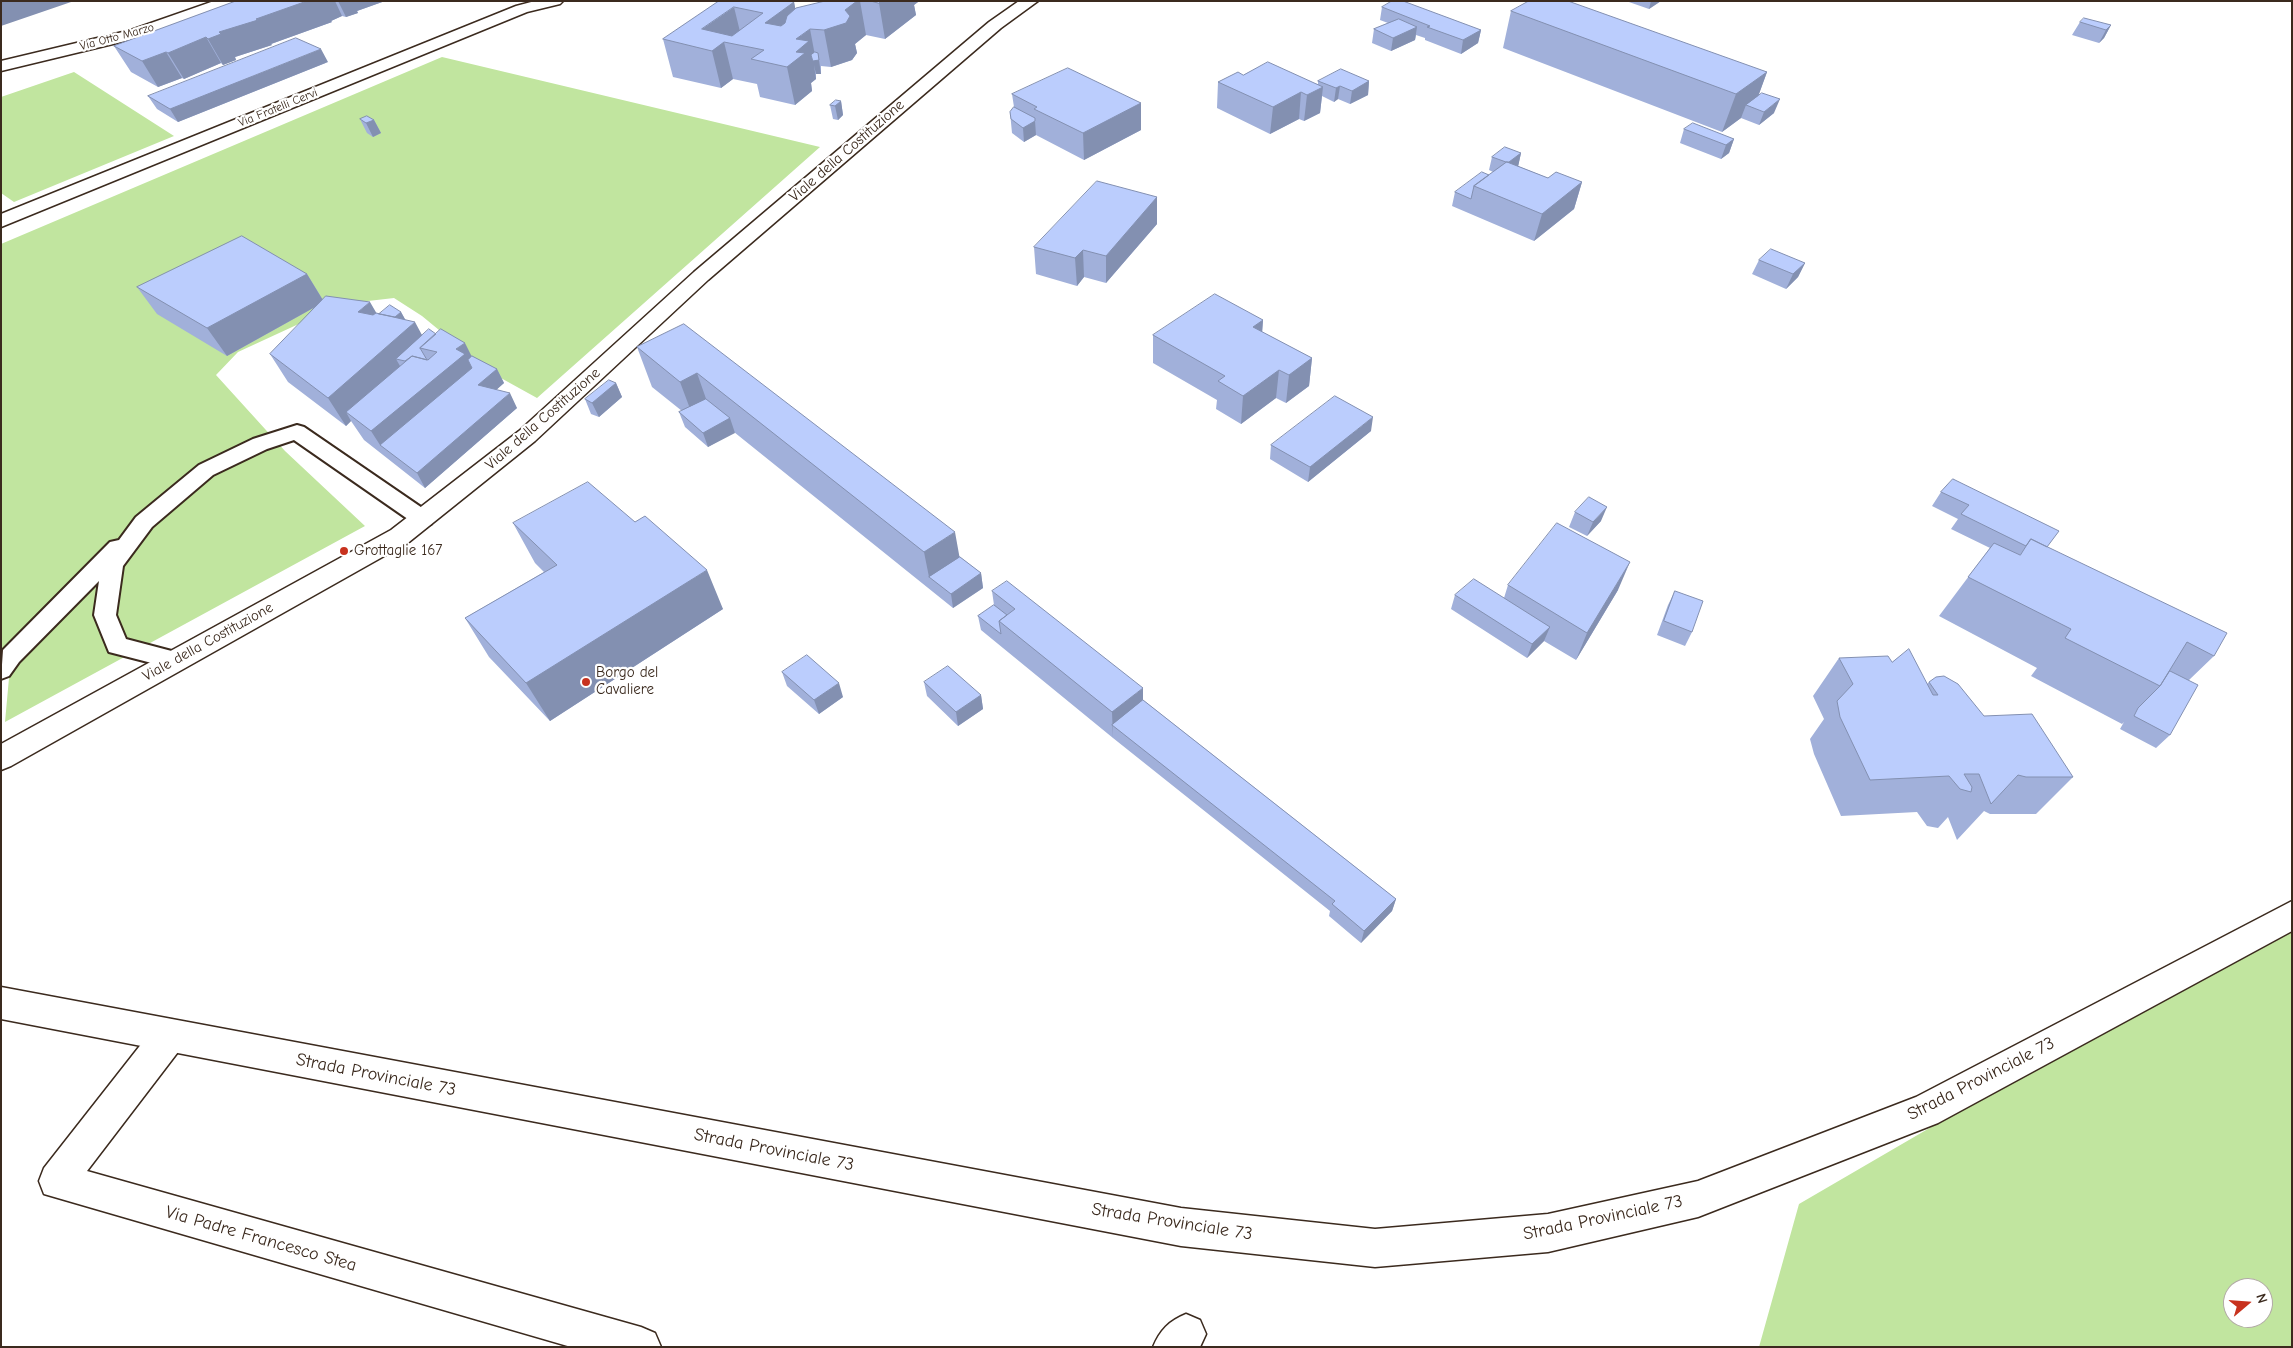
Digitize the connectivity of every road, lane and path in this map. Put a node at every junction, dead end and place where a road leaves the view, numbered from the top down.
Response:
1 (230, 1) edge
2 (505, 1) edge
3 (556, 1) edge
4 (1030, 1) edge
5 (522, 9) junction
6 (1, 66) edge
7 (1, 221) edge
8 (423, 519) junction
9 (144, 522) junction
10 (175, 660) junction
11 (1, 670) edge
12 (1, 758) edge
13 (2292, 915) edge
14 (1, 1003) edge
15 (169, 1036) junction
16 (641, 1347) edge

1 - 6 street, Via Otto Marzo
2 - 5 street
3 - 5 street, Via Fratelli Cervi
4 - 8 street, Viale della Costituzione
5 - 7 street, Via Fratelli Cervi
8 - 9 lane
8 - 10 street, Viale della Costituzione
9 - 10 lane
9 - 11 lane
10 - 12 street, Viale della Costituzione
13 - 15 street, Strada Provinciale 73
14 - 15 street, Strada Provinciale 73
15 - 16 street, Via Padre Francesco Stea

